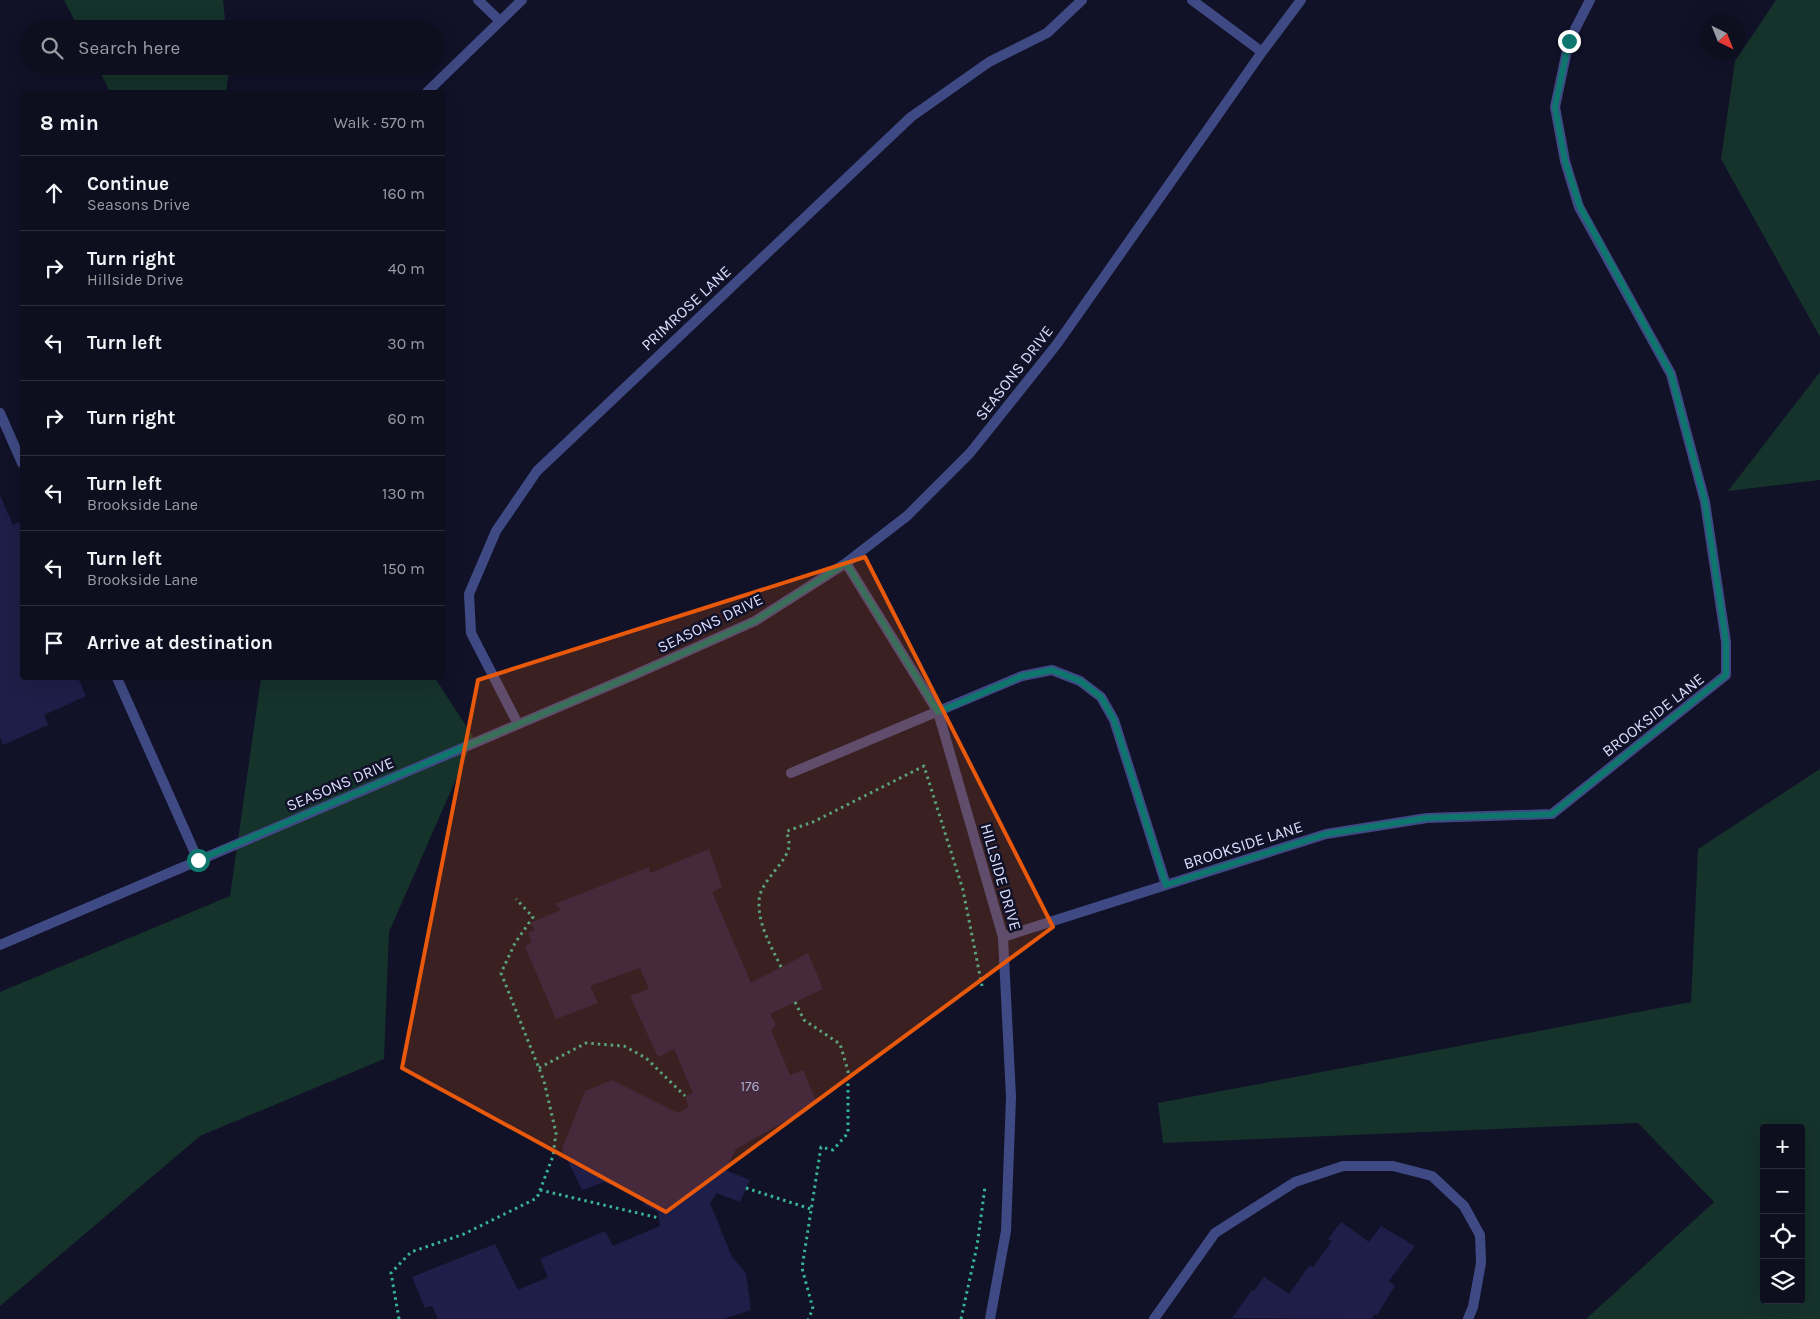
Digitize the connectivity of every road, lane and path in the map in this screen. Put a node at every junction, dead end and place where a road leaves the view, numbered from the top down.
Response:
1 (478, 0) edge
2 (522, 0) edge
3 (1082, 0) edge
4 (1192, 0) edge
5 (1301, 0) edge
6 (1590, 0) edge
7 (500, 21) junction
8 (1262, 52) junction
9 (445, 74) edge
10 (444, 75) edge
11 (429, 90) edge
12 (0, 412) edge
13 (20, 458) edge
14 (846, 563) junction
15 (119, 680) edge
16 (938, 712) junction
17 (518, 724) junction
18 (791, 773) dead end
19 (198, 860) junction
20 (1166, 885) junction
21 (516, 899) dead end
22 (1003, 937) junction
23 (0, 945) edge
24 (781, 967) dead end
25 (982, 986) dead end
26 (795, 1002) dead end
27 (539, 1068) junction
28 (686, 1096) dead end
29 (985, 1185) dead end
30 (746, 1188) dead end
31 (540, 1190) junction
32 (811, 1209) junction
33 (658, 1218) dead end
34 (399, 1319) edge
35 (808, 1319) edge
36 (961, 1319) edge
37 (990, 1319) edge
38 (1154, 1319) edge
39 (1468, 1319) edge

1 - 7 street
2 - 7 street
3 - 17 street, PRIMROSE LANE
4 - 8 street
5 - 8 street, SEASONS DRIVE
6 - 20 street, BROOKSIDE LANE
7 - 9 street
8 - 14 street, SEASONS DRIVE
10 - 11 street
12 - 13 street
14 - 16 street, HILLSIDE DRIVE
14 - 17 street, SEASONS DRIVE
15 - 19 street
16 - 18 street
16 - 20 street
16 - 22 street, HILLSIDE DRIVE
17 - 19 street, SEASONS DRIVE
19 - 23 street, SEASONS DRIVE
20 - 22 street, BROOKSIDE LANE
21 - 27 path
22 - 37 street, HILLSIDE DRIVE
24 - 25 path
26 - 32 path
27 - 28 path
27 - 31 path
29 - 36 path
30 - 32 path
31 - 33 path
31 - 34 path
32 - 35 path
38 - 39 street

